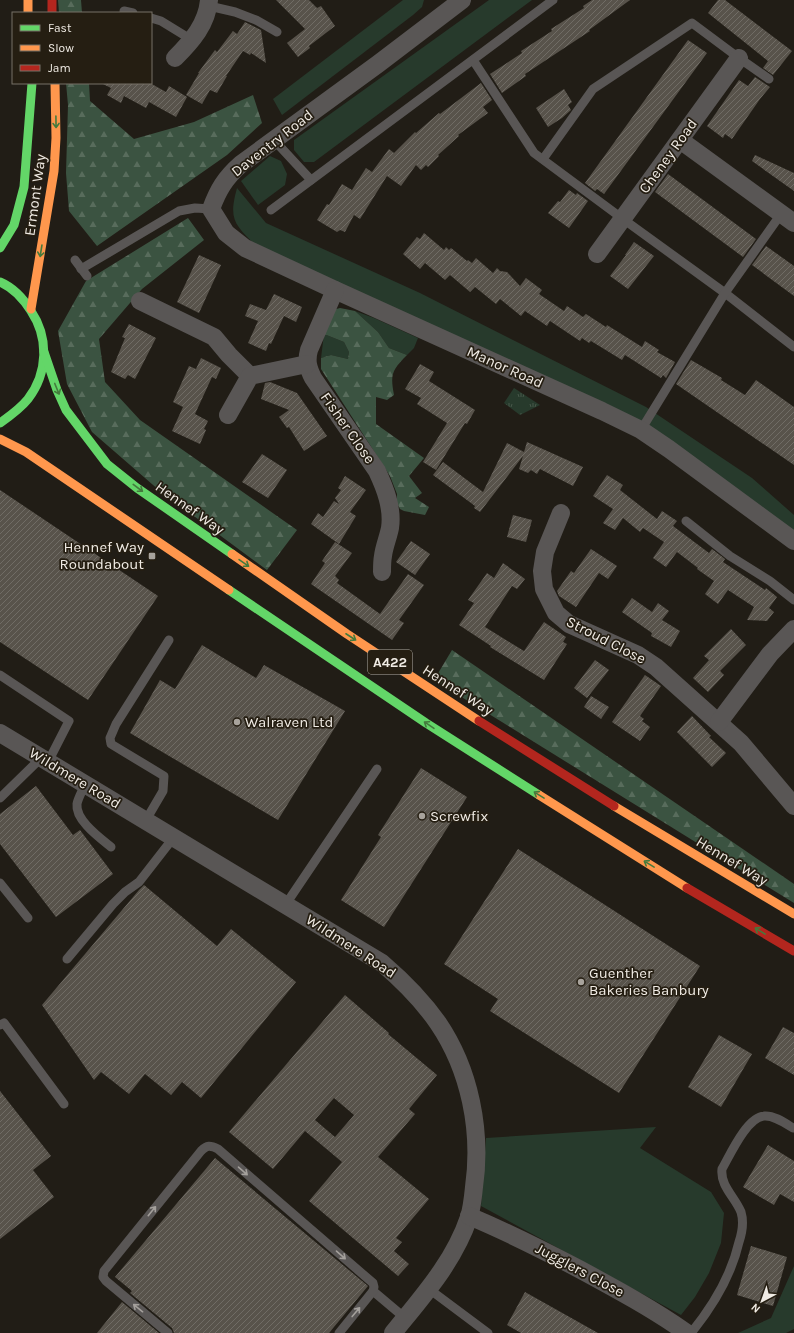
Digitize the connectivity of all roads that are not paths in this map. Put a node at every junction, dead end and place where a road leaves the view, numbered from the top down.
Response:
1 (28, 0) edge
2 (52, 0) edge
3 (553, 0) edge
4 (460, 1) edge
5 (209, 3) edge
6 (28, 12) edge
7 (52, 12) edge
8 (152, 18) edge
9 (277, 32) dead end
10 (192, 40) junction
11 (175, 58) dead end
12 (739, 58) junction
13 (473, 60) junction
14 (769, 79) dead end
15 (32, 84) edge
16 (55, 84) edge
17 (273, 139) junction
18 (680, 140) junction
19 (543, 159) junction
20 (311, 180) junction
21 (24, 187) junction
22 (10, 206) dead end
23 (211, 209) junction
24 (271, 210) dead end
25 (787, 219) edge
26 (622, 220) junction
27 (0, 248) edge
28 (598, 254) dead end
29 (75, 260) dead end
30 (0, 282) edge
31 (335, 290) junction
32 (725, 293) junction
33 (140, 301) dead end
34 (31, 309) junction
35 (794, 347) edge
36 (44, 352) junction
37 (307, 364) junction
38 (250, 376) junction
39 (228, 415) dead end
40 (0, 423) edge
41 (641, 430) junction
42 (0, 439) edge
43 (561, 513) dead end
44 (686, 521) dead end
45 (794, 541) edge
46 (382, 572) dead end
47 (794, 600) edge
48 (794, 628) edge
49 (169, 640) dead end
50 (0, 675) edge
51 (719, 722) junction
52 (0, 733) edge
53 (44, 760) junction
54 (377, 769) dead end
55 (85, 784) junction
56 (0, 798) edge
57 (794, 806) edge
58 (146, 820) junction
59 (174, 837) junction
60 (111, 847) dead end
61 (0, 883) edge
62 (286, 904) junction
63 (794, 914) edge
64 (28, 918) dead end
65 (794, 951) edge
66 (67, 959) dead end
67 (0, 1025) edge
68 (64, 1104) dead end
69 (793, 1128) dead end
70 (469, 1216) junction
71 (429, 1289) junction
72 (373, 1291) junction
73 (405, 1318) junction
74 (684, 1332) edge
75 (168, 1333) edge
76 (339, 1333) edge
77 (393, 1333) edge
78 (488, 1333) edge

1 - 6 main road
2 - 7 main road
3 - 13 lane
4 - 17 street, Daventry Road
5 - 9 lane
5 - 10 street
8 - 10 lane
10 - 11 street
12 - 14 lane
12 - 18 street, Cheney Road
12 - 19 lane
13 - 19 lane
13 - 20 lane
15 - 21 main road, Ermont Way
16 -> 34 main road, Ermont Way
17 - 20 lane
17 - 23 street, Daventry Road
18 - 25 street
18 - 26 street, Cheney Road
19 - 26 lane
20 - 24 lane
21 - 22 main road
21 - 27 main road, Ermont Way
23 - 29 lane
23 - 31 street, Manor Road
25 - 32 lane
26 - 28 street, Cheney Road
26 - 32 lane
30 - 34 main road
31 - 37 street
31 - 41 street, Manor Road
32 - 35 lane
32 - 41 lane
33 - 38 street
34 - 36 main road
36 - 40 main road
36 -> 63 main road, Hennef Way / A422
37 - 38 street
37 - 46 street, Fisher Close
38 - 39 street
41 - 45 street, Manor Road
65 -> 42 main road, A422
43 - 51 street, Stroud Close
44 - 47 lane
48 - 51 street
49 - 58 lane
50 - 53 lane
51 - 57 street, Stroud Close
52 - 53 street, Wildmere Road
53 - 55 street, Wildmere Road
53 - 56 lane
54 - 62 lane
55 - 58 street, Wildmere Road
55 - 60 lane
58 - 59 street, Wildmere Road
59 - 62 street, Wildmere Road
59 - 66 lane
61 - 64 lane
62 - 70 street, Wildmere Road
67 - 68 lane
69 - 74 lane
70 - 71 street, Wildmere Road
70 - 74 street, Jugglers Close
71 - 73 street, Wildmere Road
71 - 78 lane
72 - 73 lane
75 -> 72 lane
76 -> 72 lane
73 - 77 street, Wildmere Road

